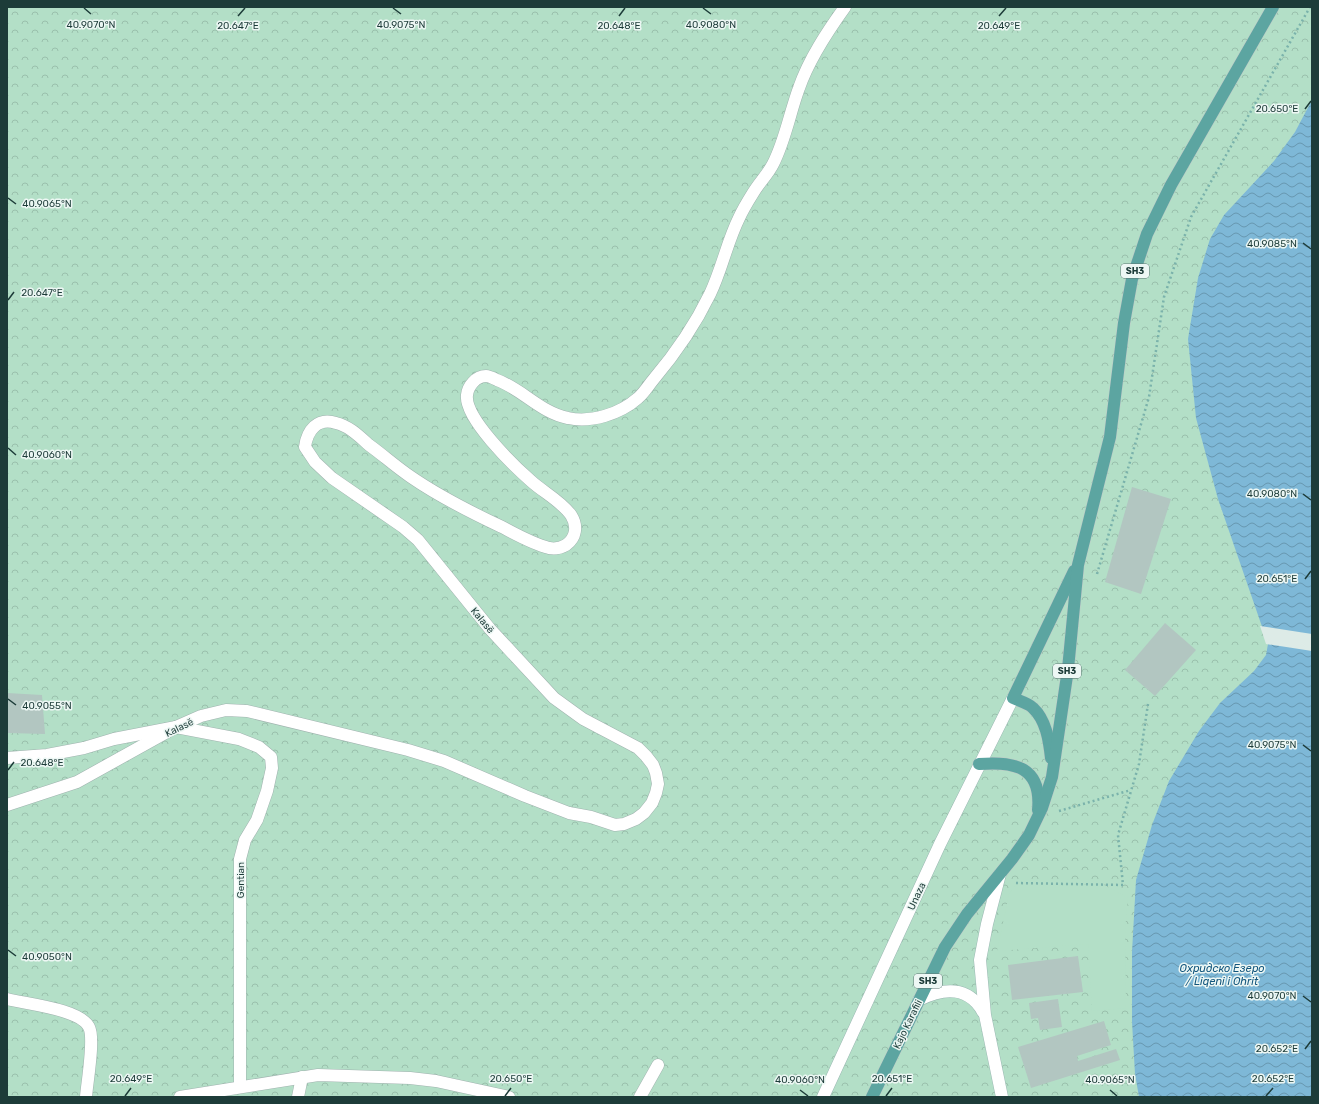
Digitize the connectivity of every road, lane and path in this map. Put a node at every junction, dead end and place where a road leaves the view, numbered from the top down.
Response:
1 (845, 7) edge
2 (1274, 7) edge
3 (1310, 7) edge
4 (1078, 564) junction
5 (1096, 577) dead end
6 (1013, 698) junction
7 (1148, 704) dead end
8 (176, 727) junction
9 (7, 758) edge
10 (979, 764) junction
11 (1052, 777) junction
12 (1131, 790) junction
13 (7, 805) edge
14 (1053, 813) dead end
15 (1037, 818) junction
16 (1000, 874) junction
17 (1011, 883) dead end
18 (7, 999) edge
19 (918, 1000) junction
20 (985, 1015) junction
21 (658, 1065) dead end
22 (302, 1077) junction
23 (240, 1087) junction
24 (86, 1097) edge
25 (180, 1097) edge
26 (298, 1097) edge
27 (509, 1097) edge
28 (640, 1097) edge
29 (824, 1097) edge
30 (872, 1097) edge
31 (1002, 1097) edge

1 - 8 street, Kalasë
2 - 4 main road, SH3
3 - 5 path
4 - 6 main road
4 - 11 main road, SH3
6 - 10 street, Unaza
6 - 11 main road
7 - 12 path
8 - 9 street
8 - 13 street, Kalasë
8 - 23 street, Gentian
10 - 15 main road
10 - 29 street, Unaza
11 - 15 main road, SH3
12 - 14 path
12 - 17 path
15 - 16 main road, SH3
16 - 19 main road, Kajo Karafili / SH3
16 - 20 street
18 - 24 street
19 - 20 street
19 - 30 main road, Kajo Karafili / SH3
20 - 31 street
21 - 28 street
22 - 23 street
22 - 26 street
22 - 27 street
23 - 25 street

